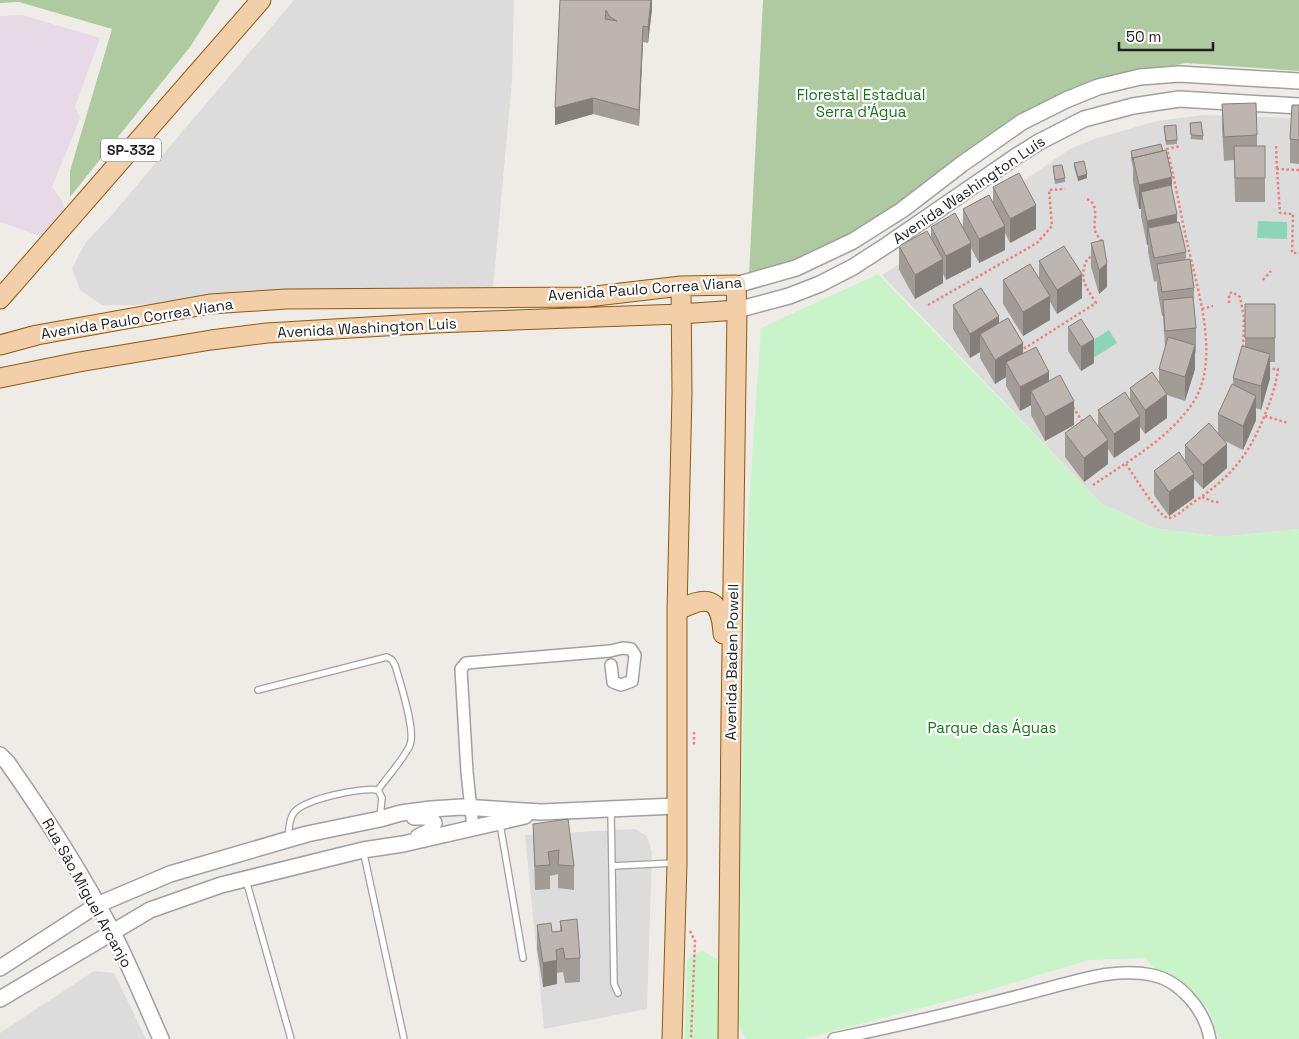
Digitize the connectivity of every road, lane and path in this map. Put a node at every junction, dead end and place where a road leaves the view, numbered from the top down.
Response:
1 (261, 0) edge
2 (1299, 81) edge
3 (1299, 106) edge
4 (1181, 146) dead end
5 (1276, 146) dead end
6 (1277, 169) junction
7 (1299, 170) edge
8 (1065, 189) dead end
9 (1087, 199) dead end
10 (1102, 243) edge
11 (1299, 253) edge
12 (1096, 256) edge
13 (1271, 271) dead end
14 (1263, 280) dead end
15 (736, 285) junction
16 (681, 286) junction
17 (0, 299) edge
18 (1229, 303) dead end
19 (928, 305) dead end
20 (1212, 306) dead end
21 (1202, 309) junction
22 (737, 310) junction
23 (1249, 310) edge
24 (680, 314) junction
25 (1244, 318) junction
26 (1019, 340) edge
27 (0, 345) edge
28 (1024, 348) junction
29 (1030, 354) edge
30 (1242, 354) edge
31 (1260, 368) edge
32 (0, 378) edge
33 (1069, 402) edge
34 (1264, 416) junction
35 (1288, 423) dead end
36 (1084, 424) edge
37 (1126, 464) dead end
38 (1093, 485) dead end
39 (1202, 497) junction
40 (1221, 502) dead end
41 (677, 611) junction
42 (611, 665) dead end
43 (258, 690) dead end
44 (730, 719) junction
45 (693, 728) dead end
46 (694, 754) dead end
47 (0, 755) edge
48 (378, 790) junction
49 (676, 806) junction
50 (472, 808) junction
51 (611, 809) junction
52 (499, 816) junction
53 (380, 820) junction
54 (473, 828) junction
55 (288, 840) junction
56 (403, 844) junction
57 (363, 850) junction
58 (677, 863) junction
59 (612, 866) junction
60 (246, 880) junction
61 (98, 905) junction
62 (690, 929) dead end
63 (112, 931) junction
64 (523, 958) dead end
65 (0, 968) edge
66 (618, 993) dead end
67 (0, 999) edge
68 (673, 1038) edge
69 (162, 1039) edge
70 (292, 1039) edge
71 (404, 1039) edge
72 (691, 1039) edge
73 (728, 1039) edge
74 (834, 1039) edge
75 (1210, 1039) edge

1 - 17 main road, SP-332
2 - 15 street, Avenida Paulo Correa Viana
3 - 22 street, Avenida Washington Luís
4 - 21 path
5 - 6 path
6 - 7 path
6 - 11 path
8 - 19 path
9 - 10 path
12 - 28 path
13 - 14 path
15 - 16 main road, Avenida Paulo Correa Viana
15 - 22 main road, Avenida Baden Powell
16 - 24 main road
16 - 27 main road, Avenida Paulo Correa Viana
18 - 25 path
20 - 21 path
21 - 38 path
22 - 24 main road, Avenida Washington Luis
22 - 44 main road, Avenida Baden Powell
23 - 25 path
24 - 32 main road, Avenida Washington Luis
24 - 41 main road
25 - 30 path
26 - 28 path
28 - 29 path
31 - 34 path
33 - 36 path
34 - 35 path
34 - 39 path
37 - 39 path
39 - 40 path
41 - 44 main road
41 - 49 main road
42 - 50 street
43 - 48 lane
44 - 73 main road, Avenida Baden Powell
45 - 46 path
47 - 61 street, Rua São Miguel Arcanjo
48 - 53 lane
48 - 55 lane
49 - 51 street
49 - 58 main road
50 - 52 street
50 - 53 street
50 - 54 street
51 - 52 street
51 - 59 lane
52 - 54 street
52 - 64 lane
53 - 55 street
53 - 56 street
54 - 56 street
55 - 61 street
56 - 57 street
57 - 60 street
57 - 71 lane
58 - 59 lane
58 - 68 main road
59 - 66 lane
60 - 63 street
60 - 70 lane
61 - 63 street, Rua São Miguel Arcanjo
61 - 65 street
62 - 72 path
63 - 67 street
63 - 69 street, Rua São Miguel Arcanjo
74 - 75 street

